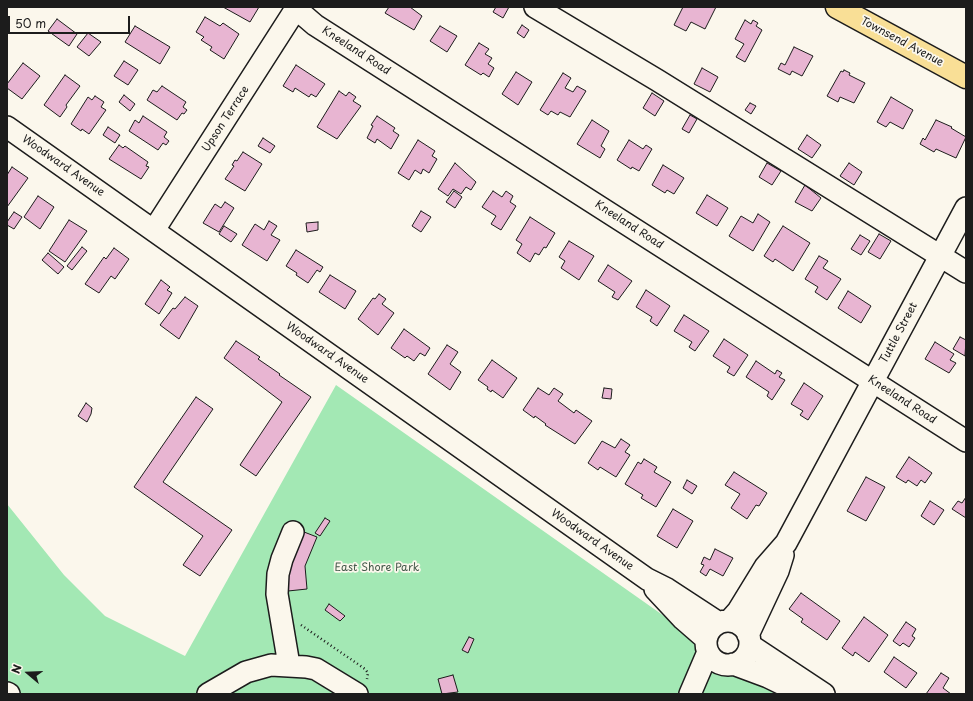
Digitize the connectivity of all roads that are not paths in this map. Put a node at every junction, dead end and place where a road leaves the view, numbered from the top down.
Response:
1 (535, 7) edge
2 (838, 7) edge
3 (296, 8) edge
4 (966, 76) edge
5 (7, 126) edge
6 (966, 208) edge
7 (154, 230) junction
8 (940, 257) junction
9 (966, 272) edge
10 (874, 382) junction
11 (966, 441) edge
12 (293, 532) dead end
13 (786, 543) junction
14 (647, 579) junction
15 (724, 622) junction
16 (749, 640) junction
17 (707, 646) junction
18 (730, 664) junction
19 (289, 665) junction
20 (361, 689) edge
21 (208, 694) edge
22 (690, 694) edge
23 (695, 694) edge
24 (803, 694) edge
25 (824, 694) edge

1 - 8 street
2 - 4 main road, Townsend Avenue
3 - 7 street, Upson Terrace
3 - 10 street, Kneeland Road
5 - 7 street, Woodward Avenue
6 - 8 street, Tuttle Street
7 - 14 street, Woodward Avenue
8 - 9 street
8 - 10 street, Tuttle Street
10 - 11 street, Kneeland Road
10 - 13 street, Tuttle Street
12 - 19 street
13 - 15 street, Tuttle Street
13 - 16 street, Tuttle Street
14 - 15 street, Woodward Avenue
14 - 17 street, Woodward Avenue
15 - 16 street
15 - 17 street
16 - 18 street
16 - 25 street
17 - 18 street
17 - 22 street
18 - 23 street
18 - 24 street
19 - 20 street
19 - 21 street

